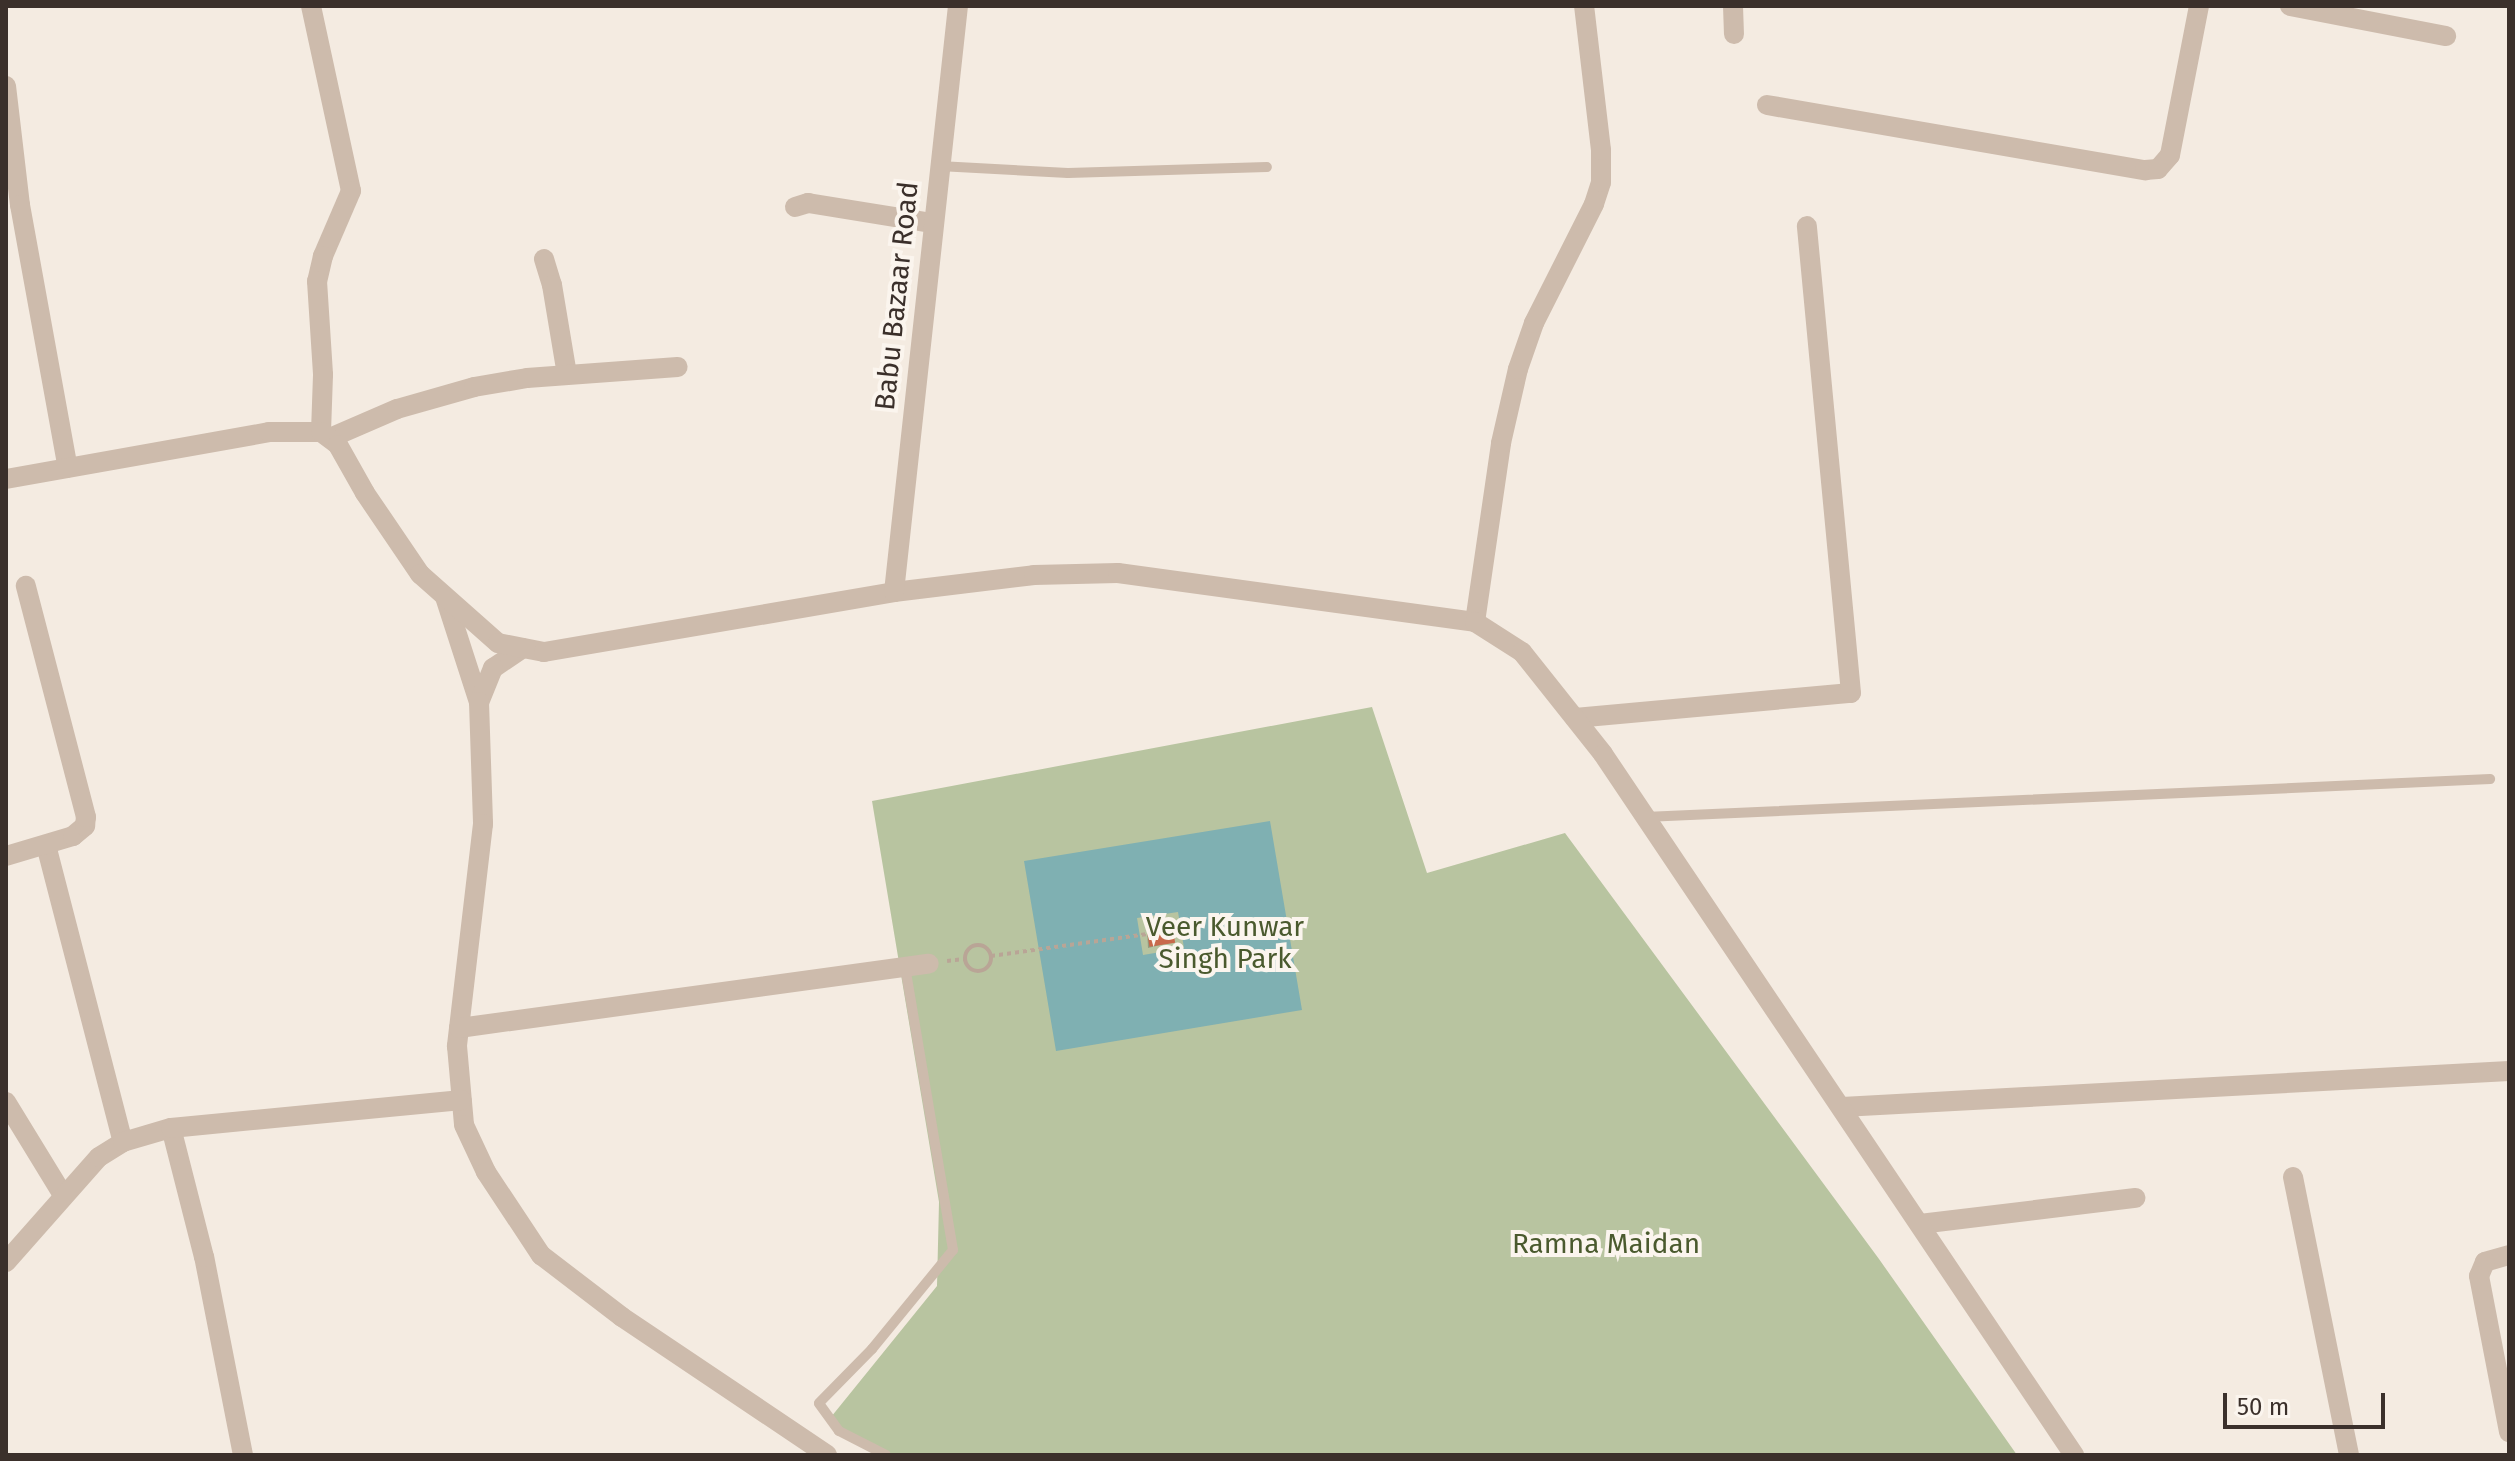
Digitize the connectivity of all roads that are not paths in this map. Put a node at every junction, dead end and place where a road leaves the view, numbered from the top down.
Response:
1 (311, 6) edge
2 (958, 6) edge
3 (1584, 6) edge
4 (1733, 6) edge
5 (2199, 6) edge
6 (2290, 6) edge
7 (1734, 34) dead end
8 (2446, 36) dead end
9 (6, 86) edge
10 (1767, 105) dead end
11 (939, 166) junction
12 (1267, 167) dead end
13 (795, 207) dead end
14 (932, 223) junction
15 (1807, 226) dead end
16 (544, 259) dead end
17 (678, 367) dead end
18 (567, 375) junction
19 (326, 435) junction
20 (68, 468) junction
21 (6, 479) edge
22 (26, 586) dead end
23 (894, 592) junction
24 (445, 597) junction
25 (1475, 622) junction
26 (523, 648) junction
27 (479, 702) junction
28 (1575, 718) junction
29 (2490, 779) dead end
30 (1645, 817) junction
31 (46, 845) junction
32 (6, 856) edge
33 (929, 964) dead end
34 (905, 967) junction
35 (459, 1028) junction
36 (2509, 1071) edge
37 (462, 1100) junction
38 (6, 1102) edge
39 (1842, 1107) junction
40 (171, 1128) junction
41 (123, 1142) junction
42 (2293, 1177) dead end
43 (63, 1195) junction
44 (2135, 1198) dead end
45 (1920, 1224) junction
46 (2509, 1255) edge
47 (6, 1262) edge
48 (2509, 1432) edge
49 (243, 1455) edge
50 (827, 1455) edge
51 (886, 1455) edge
52 (2074, 1455) edge
53 (2349, 1455) edge

1 - 19 street
2 - 11 street, Babu Bazaar Road
3 - 25 street
4 - 7 street
5 - 10 street
6 - 8 street
9 - 20 street
11 - 12 lane
11 - 14 street, Babu Bazaar Road
13 - 14 street
14 - 23 street, Babu Bazaar Road
15 - 28 street
16 - 18 street
17 - 18 street
18 - 19 street
19 - 20 street
19 - 24 street
20 - 21 street
22 - 31 street
23 - 25 street
23 - 26 street
24 - 26 street
24 - 27 street
25 - 28 street
26 - 27 street
27 - 35 street
28 - 30 street
29 - 30 lane
30 - 39 street
31 - 32 street
31 - 41 street
33 - 34 street
34 - 35 street
34 - 51 lane
35 - 37 street
36 - 39 street
37 - 40 street
37 - 50 street
38 - 43 street
39 - 45 street
40 - 41 street
40 - 49 street
41 - 43 street
42 - 53 street
43 - 47 street
44 - 45 street
45 - 52 street
46 - 48 street

